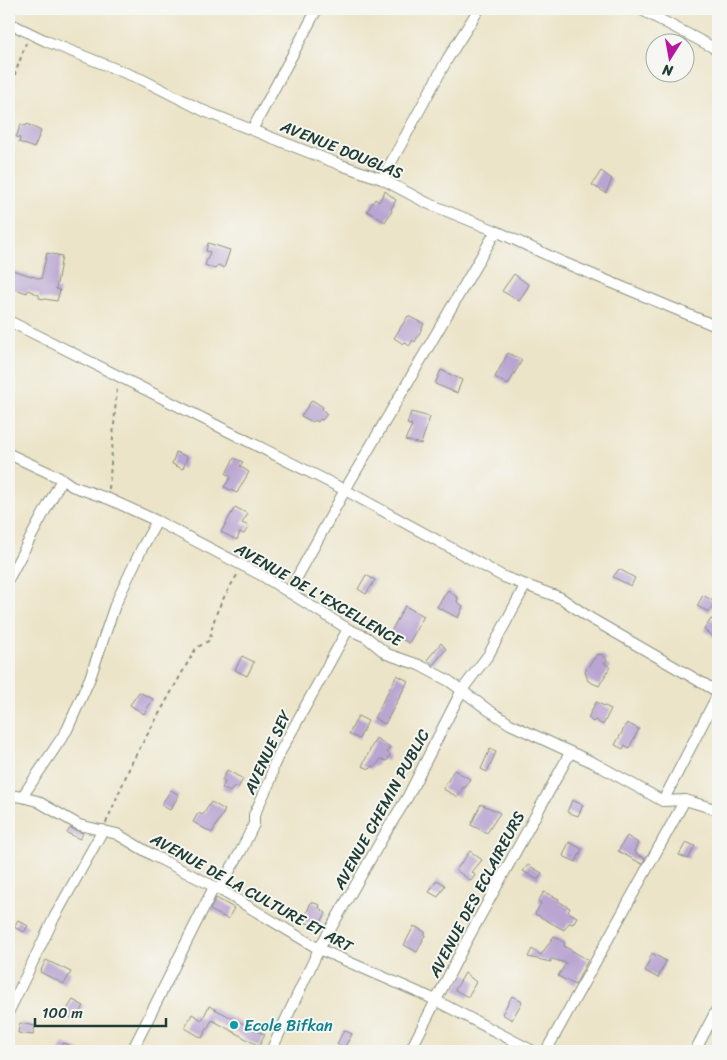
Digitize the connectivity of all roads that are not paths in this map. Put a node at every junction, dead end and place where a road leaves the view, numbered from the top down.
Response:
1 (317, 9) edge
2 (479, 9) edge
3 (640, 9) edge
4 (9, 23) edge
5 (718, 50) edge
6 (252, 130) junction
7 (382, 179) junction
8 (496, 231) junction
9 (9, 321) edge
10 (718, 327) edge
11 (9, 454) edge
12 (62, 479) junction
13 (344, 490) junction
14 (157, 522) junction
15 (9, 578) edge
16 (525, 586) junction
17 (289, 592) junction
18 (348, 629) junction
19 (462, 690) junction
20 (718, 693) edge
21 (570, 753) junction
22 (9, 795) edge
23 (22, 797) junction
24 (685, 800) junction
25 (663, 801) junction
26 (718, 810) edge
27 (103, 830) junction
28 (216, 888) junction
29 (319, 950) junction
30 (436, 1000) junction
31 (718, 1006) edge
32 (9, 1011) edge
33 (132, 1051) edge
34 (271, 1051) edge
35 (410, 1051) edge
36 (533, 1051) edge
37 (546, 1051) edge
38 (695, 1051) edge

1 - 6 street
2 - 7 street
3 - 5 street
4 - 6 street, AVENUE DOUGLAS
6 - 7 street, AVENUE DOUGLAS
7 - 8 street, AVENUE DOUGLAS
8 - 10 street, AVENUE DOUGLAS
8 - 13 street
9 - 13 street
11 - 12 street, AVENUE DE L'EXCELLENCE
12 - 14 street, AVENUE DE L'EXCELLENCE
12 - 15 street
13 - 16 street
13 - 17 street
14 - 17 street, AVENUE DE L'EXCELLENCE
14 - 23 street
16 - 19 street, AVENUE CHEMIN PUBLIC
16 - 20 street
17 - 18 street, AVENUE DE L'EXCELLENCE
18 - 19 street, AVENUE DE L'EXCELLENCE
18 - 28 street, AVENUE SEY
19 - 21 street, AVENUE DE L'EXCELLENCE
19 - 29 street, AVENUE CHEMIN PUBLIC
20 - 25 street
21 - 25 street, AVENUE DE L'EXCELLENCE
21 - 30 street, AVENUE DES ECLAIREURS
22 - 23 street, AVENUE DE LA CULTURE ET ART
23 - 27 street, AVENUE DE LA CULTURE ET ART
24 - 25 street
24 - 26 street
24 - 37 street
27 - 28 street, AVENUE DE LA CULTURE ET ART
27 - 32 street
28 - 29 street, AVENUE DE LA CULTURE ET ART
28 - 33 street, AVENUE SEY
29 - 30 street, AVENUE DE LA CULTURE ET ART
29 - 34 street, AVENUE CHEMIN PUBLIC
30 - 35 street, AVENUE DES ECLAIREURS
30 - 36 street, AVENUE DE LA CULTURE ET ART
31 - 38 street

